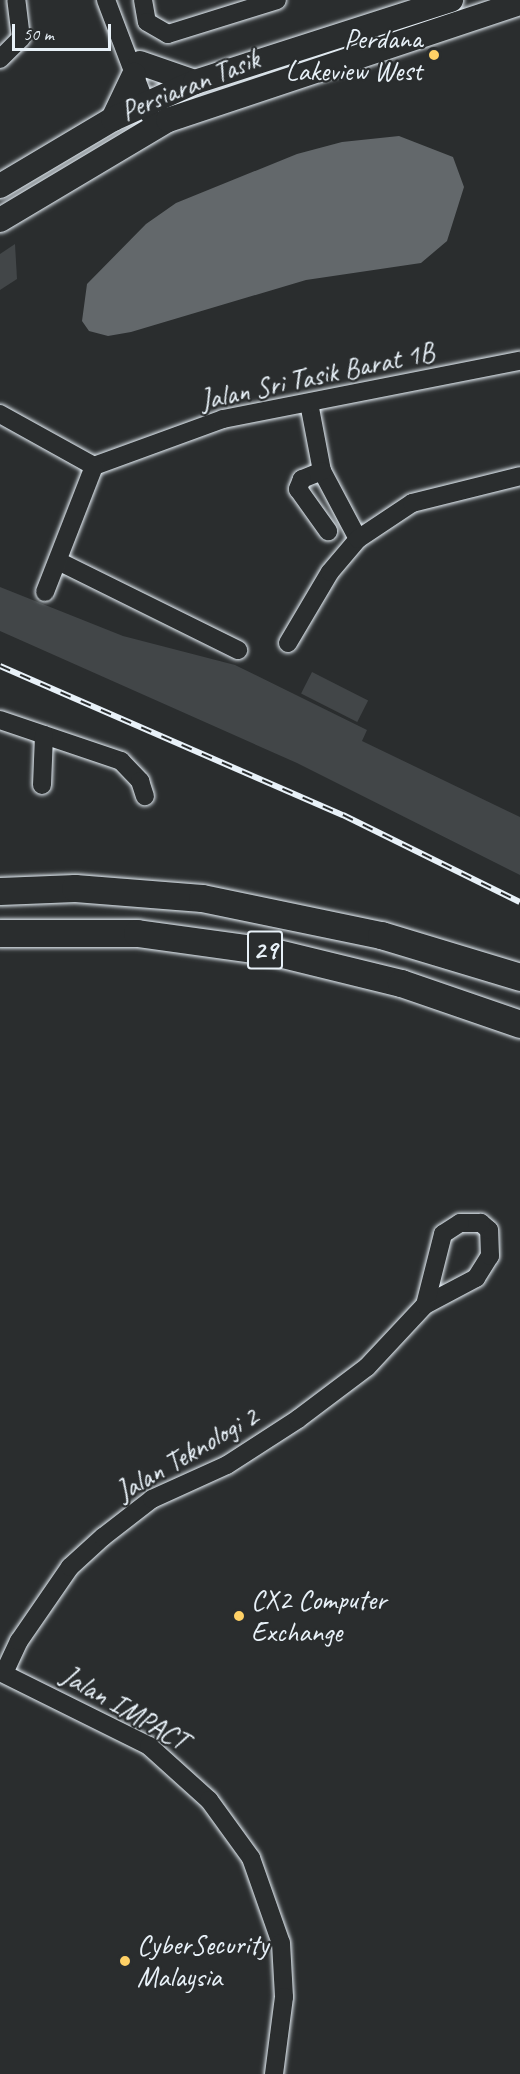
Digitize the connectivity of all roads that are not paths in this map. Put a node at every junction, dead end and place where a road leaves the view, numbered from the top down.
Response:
1 (16, 0) edge
2 (106, 0) edge
3 (119, 0) edge
4 (143, 0) edge
5 (277, 0) edge
6 (451, 0) edge
7 (520, 3) edge
8 (119, 26) junction
9 (0, 59) edge
10 (137, 69) junction
11 (195, 82) junction
12 (151, 101) junction
13 (113, 119) junction
14 (161, 123) junction
15 (0, 186) edge
16 (0, 220) edge
17 (520, 361) edge
18 (309, 403) junction
19 (0, 414) edge
20 (94, 466) junction
21 (322, 471) junction
22 (520, 476) edge
23 (328, 531) dead end
24 (358, 539) junction
25 (58, 561) junction
26 (45, 592) dead end
27 (288, 643) dead end
28 (238, 650) dead end
29 (0, 720) edge
30 (44, 735) junction
31 (42, 785) dead end
32 (145, 796) dead end
33 (0, 891) edge
34 (0, 933) edge
35 (520, 977) edge
36 (520, 1024) edge
37 (425, 1305) junction
38 (2, 1673) edge
39 (274, 2074) edge

1 - 9 street
2 - 8 street
3 - 8 street
4 - 5 street
6 - 11 main road, Persiaran Tasik
7 - 14 main road, Persiaran Tasik
8 - 10 street
10 - 11 main road
10 - 12 street
10 - 13 main road
11 - 12 main road, Persiaran Tasik
12 - 13 main road, Persiaran Tasik
12 - 14 street
13 - 15 main road, Persiaran Tasik
14 - 16 main road, Persiaran Tasik
17 - 18 street, Jalan Sri Tasik Barat 1B
18 - 20 street, Jalan Sri Tasik Barat 1B
18 - 21 street
19 - 20 street
20 - 25 street
21 - 23 street
21 - 24 street
22 - 24 street
24 - 27 street
25 - 26 street
25 - 28 street
29 - 30 street
30 - 31 street
30 - 32 street
33 - 35 highway, 29
34 - 36 highway, 29
37 - 37 street, Jalan Teknologi 2
37 - 38 street, Jalan Teknologi 2
38 - 39 street, Jalan IMPACT

